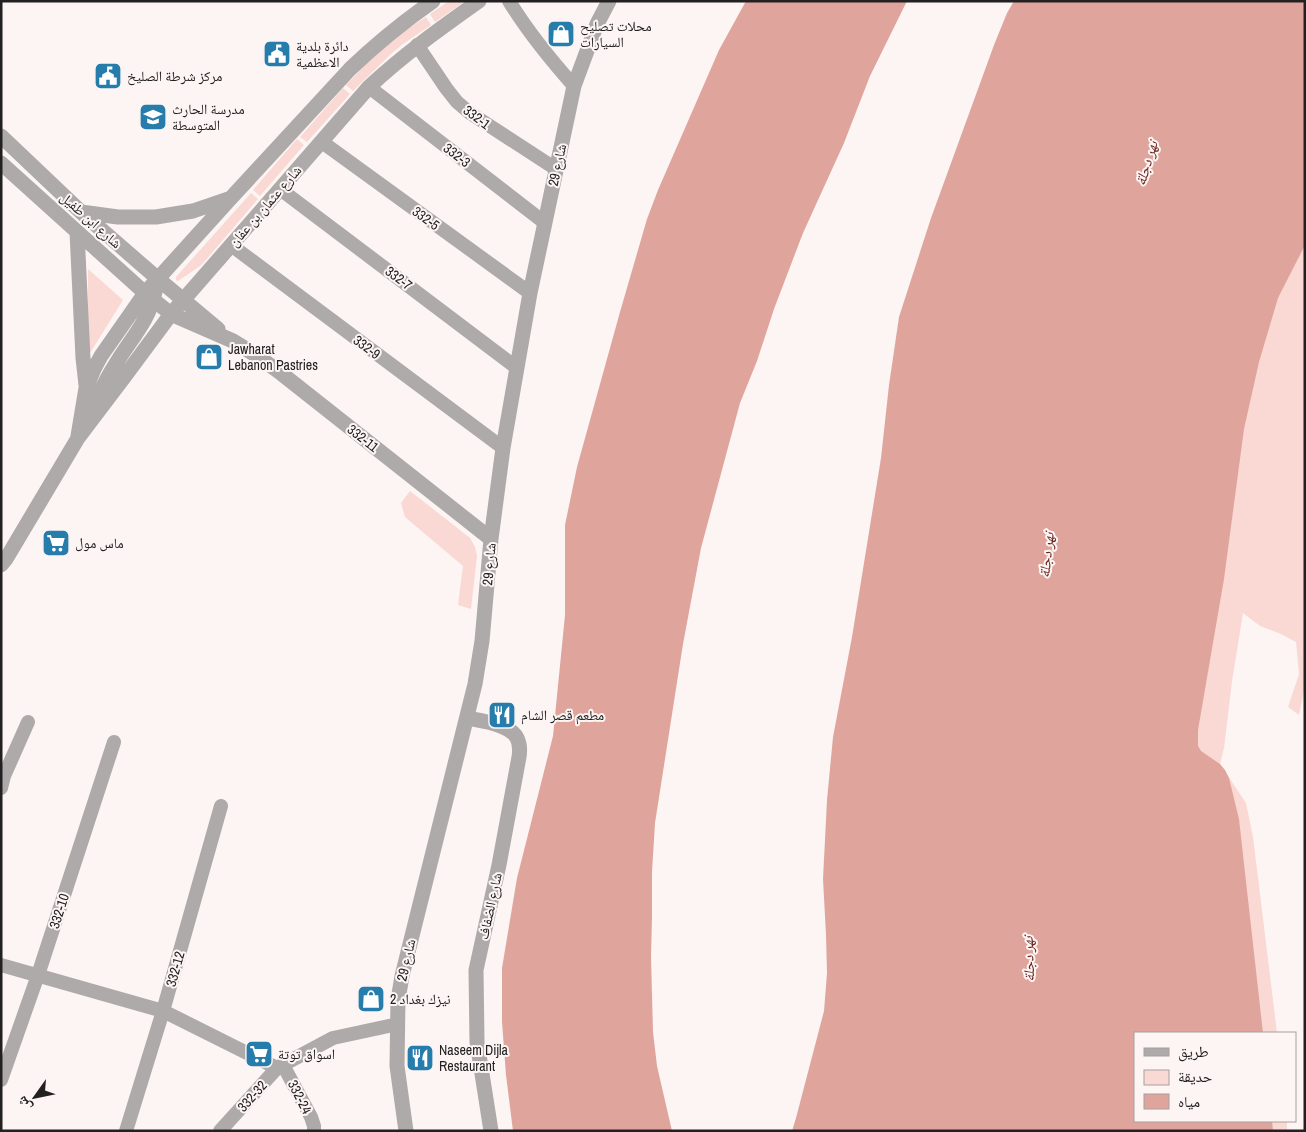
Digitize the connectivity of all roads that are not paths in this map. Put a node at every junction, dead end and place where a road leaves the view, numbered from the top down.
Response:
1 (433, 1) edge
2 (479, 1) edge
3 (510, 1) edge
4 (608, 1) edge
5 (417, 45) junction
6 (574, 86) junction
7 (370, 87) junction
8 (1, 136) edge
9 (322, 142) junction
10 (1, 163) edge
11 (556, 169) junction
12 (280, 189) junction
13 (230, 199) junction
14 (81, 212) junction
15 (545, 223) junction
16 (77, 232) junction
17 (231, 246) junction
18 (157, 278) junction
19 (530, 293) junction
20 (149, 297) junction
21 (183, 300) junction
22 (171, 314) junction
23 (233, 341) junction
24 (517, 368) junction
25 (86, 388) junction
26 (78, 438) junction
27 (503, 448) junction
28 (491, 539) junction
29 (3, 561) edge
30 (467, 718) junction
31 (28, 722) dead end
32 (114, 742) dead end
33 (2, 782) edge
34 (221, 806) dead end
35 (1, 965) edge
36 (38, 975) junction
37 (163, 1011) junction
38 (398, 1024) junction
39 (280, 1067) junction
40 (1, 1080) edge
41 (126, 1131) edge
42 (220, 1131) edge
43 (314, 1131) edge
44 (406, 1131) edge
45 (491, 1131) edge

1 - 13 street, شارع عثمان بن عفان
2 - 5 street, شارع عثمان بن عفان
3 - 6 street
4 - 6 street, شارع 29
5 - 7 street, شارع عثمان بن عفان
5 - 11 street, 332-1
6 - 11 street, شارع 29
7 - 9 street, شارع عثمان بن عفان
7 - 15 street, 332-3
8 - 14 street, شارع ابن طفيل
9 - 12 street, شارع عثمان بن عفان
9 - 19 street, 332-5
10 - 16 street, شارع ابن طفيل
11 - 15 street, شارع 29
12 - 17 street, شارع عثمان بن عفان
12 - 24 street, 332-7
13 - 14 street
13 - 18 street, شارع عثمان بن عفان
14 - 18 street, شارع ابن طفيل
15 - 19 street, شارع 29
16 - 20 street, شارع ابن طفيل
16 - 25 street
17 - 21 street, شارع عثمان بن عفان
17 - 27 street, 332-9
18 - 20 street, شارع عثمان بن عفان
18 - 21 street, شارع ابن طفيل
19 - 24 street, شارع 29
20 - 22 street, شارع ابن طفيل
20 - 25 street, شارع عثمان بن عفان
20 - 26 street
21 - 22 street, شارع عثمان بن عفان
21 - 23 street, 332-11
22 - 23 street, 332-11
22 - 26 street, شارع عثمان بن عفان
23 - 28 street, 332-11
24 - 27 street, شارع 29
25 - 26 street, شارع عثمان بن عفان
26 - 29 street, شارع عثمان بن عفان
27 - 28 street, شارع 29
28 - 30 street, شارع 29
30 - 38 street, شارع 29
30 - 45 street, شارع الضفاف
31 - 33 street
32 - 36 street, 332-10
34 - 37 street, 332-12
35 - 36 street
36 - 37 street
36 - 40 street, 332-10
37 - 39 street
37 - 41 street, 332-12
38 - 39 street, 332-32
38 - 44 street, شارع 29
39 - 42 street, 332-32
39 - 43 street, 332-24

